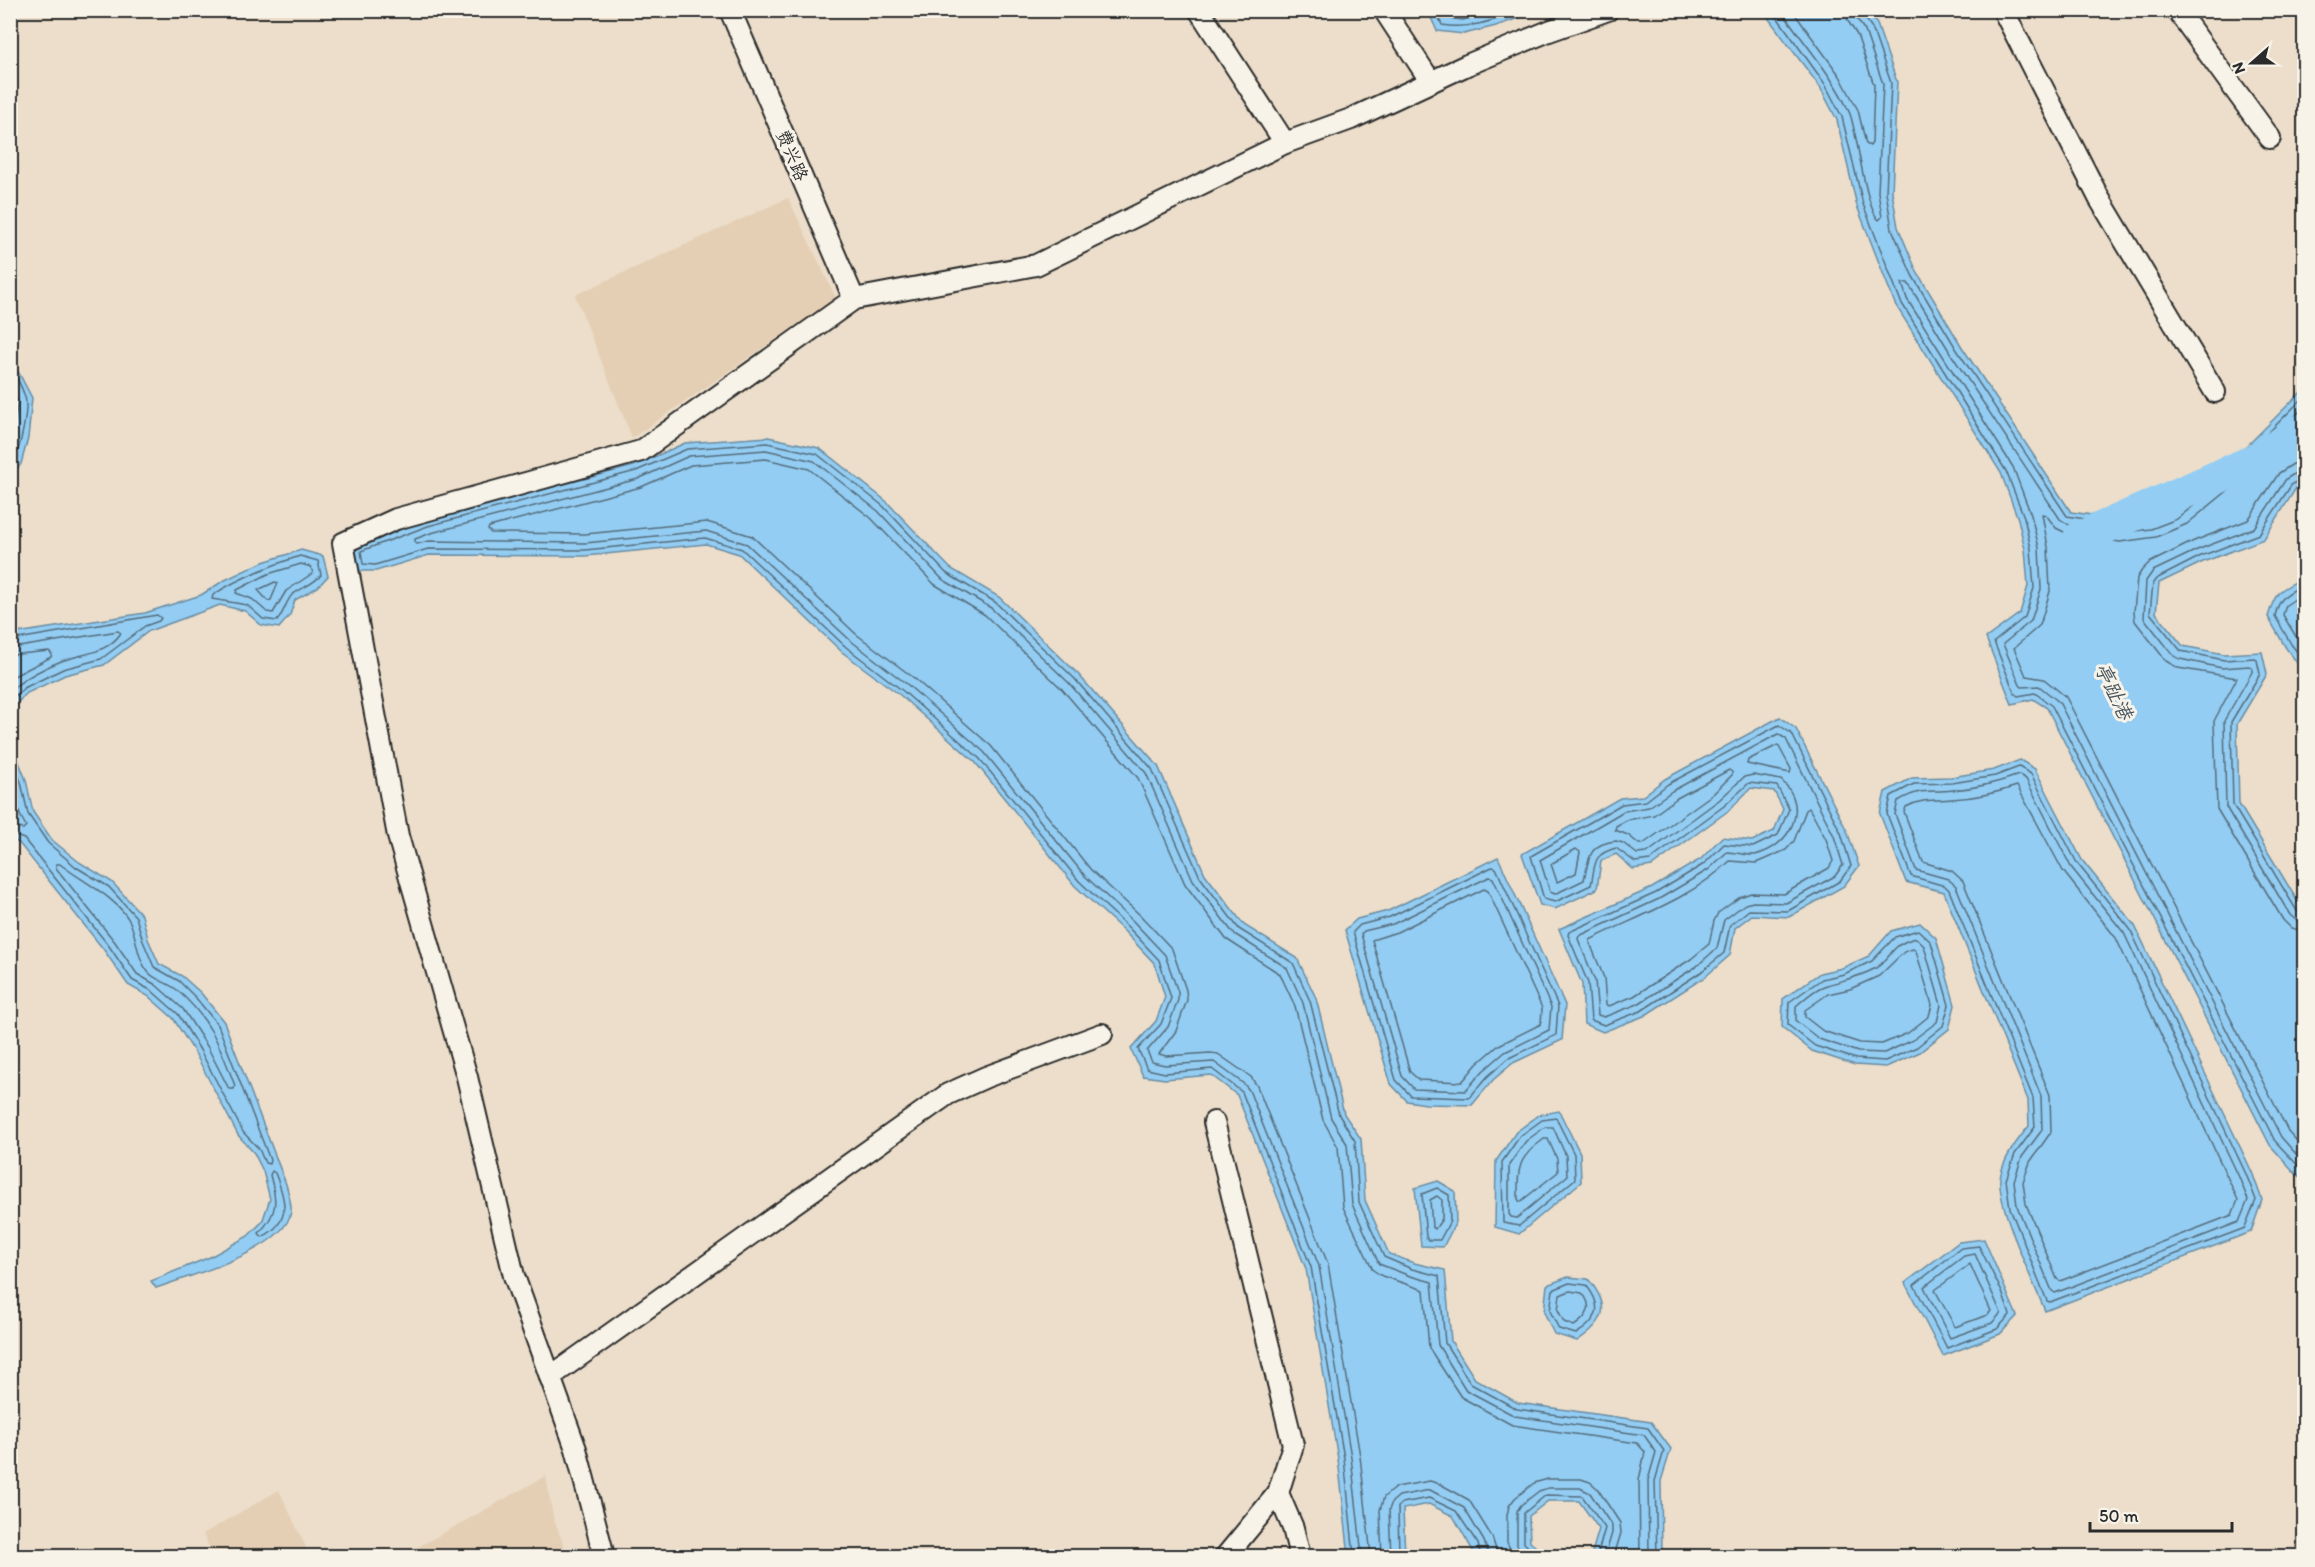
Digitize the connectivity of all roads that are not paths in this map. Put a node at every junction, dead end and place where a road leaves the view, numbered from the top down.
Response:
1 (730, 10) edge
2 (1199, 10) edge
3 (1384, 10) edge
4 (1608, 10) edge
5 (2003, 10) edge
6 (2177, 10) edge
7 (1431, 82) junction
8 (2270, 138) dead end
9 (1285, 143) junction
10 (855, 299) junction
11 (2215, 392) dead end
12 (1102, 1034) dead end
13 (1214, 1122) dead end
14 (550, 1377) junction
15 (1278, 1493) junction
16 (604, 1557) edge
17 (1226, 1557) edge
18 (1300, 1557) edge

1 - 10 street, 费兴路
2 - 9 street
3 - 7 street
4 - 7 street
5 - 11 street
6 - 8 street
7 - 9 street
9 - 10 street
10 - 14 street
12 - 14 street
13 - 15 street
14 - 16 street
15 - 17 street
15 - 18 street

